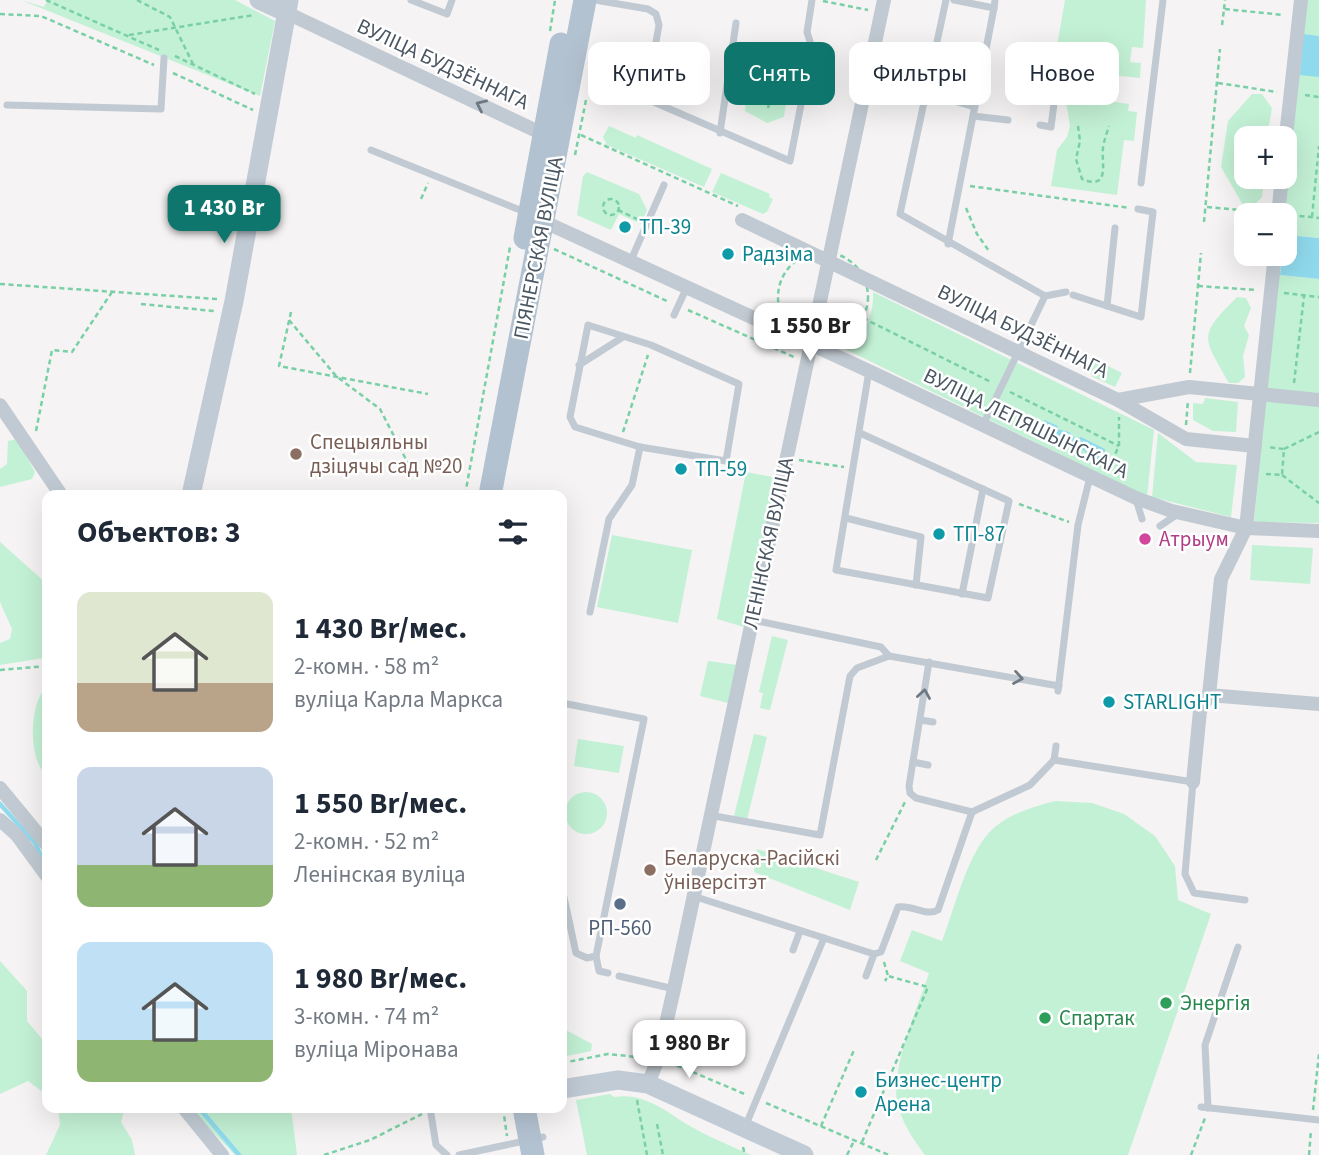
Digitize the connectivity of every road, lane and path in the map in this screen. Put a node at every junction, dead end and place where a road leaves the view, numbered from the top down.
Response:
1 (46, 0) edge
2 (137, 0) edge
3 (411, 0) edge
4 (452, 0) edge
5 (570, 0) edge
6 (586, 0) edge
7 (595, 0) edge
8 (815, 0) edge
9 (946, 0) edge
10 (954, 0) edge
11 (1163, 0) edge
12 (1225, 0) edge
13 (1301, 0) edge
14 (264, 2) edge
15 (641, 4) edge
16 (995, 4) edge
17 (883, 6) edge
18 (288, 7) edge
19 (1224, 9) junction
20 (0, 14) edge
21 (1299, 17) junction
22 (736, 23) dead end
23 (1222, 26) dead end
24 (176, 30) junction
25 (126, 35) junction
26 (733, 42) edge
27 (810, 42) edge
28 (937, 42) edge
29 (1220, 49) dead end
30 (164, 58) dead end
31 (193, 64) junction
32 (164, 69) junction
33 (1217, 83) junction
34 (1291, 94) junction
35 (263, 98) dead end
36 (7, 105) dead end
37 (724, 105) edge
38 (769, 105) edge
39 (801, 105) edge
40 (924, 105) edge
41 (967, 105) edge
42 (1054, 105) edge
43 (975, 107) junction
44 (768, 108) dead end
45 (261, 114) dead end
46 (973, 116) junction
47 (1008, 120) dead end
48 (1040, 125) dead end
49 (1078, 126) dead end
50 (1109, 126) dead end
51 (1287, 126) edge
52 (720, 133) junction
53 (543, 134) junction
54 (580, 135) dead end
55 (1319, 146) edge
56 (371, 150) dead end
57 (432, 175) junction
58 (1141, 183) dead end
59 (960, 184) junction
60 (664, 185) dead end
61 (957, 197) junction
62 (421, 199) dead end
63 (1206, 206) junction
64 (1138, 209) joint
65 (618, 210) junction
66 (1234, 210) edge
67 (741, 214) joint
68 (1297, 216) edge
69 (1312, 217) junction
70 (536, 218) junction
71 (1319, 218) edge
72 (1204, 222) dead end
73 (647, 224) junction
74 (1115, 228) dead end
75 (948, 244) junction
76 (1201, 253) dead end
77 (631, 260) junction
78 (830, 262) junction
79 (1274, 266) edge
80 (995, 269) junction
81 (0, 284) edge
82 (1198, 286) junction
83 (687, 287) junction
84 (112, 292) junction
85 (1271, 292) junction
86 (1045, 296) junction
87 (1304, 296) junction
88 (1319, 297) edge
89 (141, 304) dead end
90 (1107, 306) junction
91 (232, 307) junction
92 (291, 312) dead end
93 (674, 315) dead end
94 (289, 320) junction
95 (623, 337) junction
96 (651, 345) junction
97 (812, 345) junction
98 (1019, 352) junction
99 (579, 365) junction
100 (869, 371) junction
101 (336, 376) junction
102 (1189, 387) junction
103 (428, 394) dead end
104 (1261, 394) junction
105 (1293, 397) junction
106 (1118, 400) junction
107 (1319, 400) edge
108 (0, 405) edge
109 (983, 425) junction
110 (1319, 432) edge
111 (860, 433) junction
112 (621, 439) junction
113 (1186, 439) junction
114 (1255, 446) junction
115 (640, 447) junction
116 (1284, 449) junction
117 (31, 451) junction
118 (786, 458) junction
119 (855, 469) junction
120 (1109, 470) dead end
121 (1252, 472) junction
122 (414, 473) dead end
123 (1282, 475) junction
124 (1090, 476) junction
125 (983, 489) junction
126 (58, 490) edge
127 (192, 490) edge
128 (477, 490) edge
129 (491, 490) edge
130 (1136, 498) junction
131 (1009, 501) junction
132 (1319, 503) edge
133 (1179, 513) junction
134 (846, 518) junction
135 (1142, 519) dead end
136 (1078, 525) junction
137 (1160, 526) dead end
138 (1246, 528) junction
139 (1319, 531) edge
140 (916, 585) junction
141 (962, 594) junction
142 (590, 612) dead end
143 (751, 620) junction
144 (889, 656) junction
145 (929, 662) junction
146 (42, 666) edge
147 (0, 670) edge
148 (1209, 695) junction
149 (567, 704) edge
150 (1319, 704) edge
151 (920, 720) junction
152 (933, 722) dead end
153 (1056, 747) dead end
154 (1054, 760) junction
155 (913, 762) junction
156 (928, 765) dead end
157 (1193, 782) junction
158 (0, 788) edge
159 (910, 793) junction
160 (972, 812) junction
161 (709, 815) junction
162 (0, 820) edge
163 (42, 839) edge
164 (876, 860) dead end
165 (42, 869) edge
166 (692, 896) junction
167 (1245, 900) dead end
168 (567, 911) edge
169 (800, 931) junction
170 (824, 938) junction
171 (1238, 947) dead end
172 (793, 950) dead end
173 (877, 953) junction
174 (596, 956) junction
175 (608, 973) dead end
176 (619, 976) dead end
177 (866, 976) dead end
178 (888, 976) junction
179 (886, 981) dead end
180 (674, 989) junction
181 (854, 1050) dead end
182 (1319, 1054) edge
183 (658, 1059) junction
184 (567, 1062) edge
185 (567, 1088) edge
186 (643, 1092) junction
187 (755, 1098) junction
188 (1205, 1107) junction
189 (188, 1113) edge
190 (431, 1113) edge
191 (507, 1113) edge
192 (525, 1113) edge
193 (537, 1113) edge
194 (417, 1116) dead end
195 (1315, 1120) edge
196 (657, 1124) dead end
197 (821, 1126) junction
198 (744, 1137) junction
199 (854, 1140) junction
200 (861, 1143) junction
201 (532, 1146) edge
202 (222, 1155) edge
203 (324, 1155) edge
204 (447, 1155) edge
205 (458, 1155) edge
206 (647, 1155) edge
207 (663, 1155) edge
208 (745, 1155) edge
209 (804, 1155) edge
210 (848, 1155) edge
211 (889, 1155) edge
212 (1191, 1155) edge
213 (1309, 1155) edge

1 - 25 path
2 - 24 path
3 - 4 lane
5 - 53 main road, ПІЯНЕРСКАЯ ВУЛІЦА
6 - 70 main road, ПІЯНЕРСКАЯ ВУЛІЦА
7 - 15 lane
8 - 17 path
8 - 27 lane
9 - 28 lane
10 - 16 lane
11 - 58 lane
12 - 19 path
13 - 21 street
14 - 18 main road
14 - 24 path
15 - 52 lane
16 - 43 lane
17 - 78 street, ЛЕНІНСКАЯ ВУЛІЦА
53 -> 18 street, ВУЛІЦА БУДЗЁННАГА
18 - 91 main road
19 - 21 path
19 - 23 path
20 - 32 path
21 - 34 street
22 - 26 lane
24 - 25 path
24 - 31 path
25 - 31 path
29 - 33 path
30 - 32 lane
31 - 35 path
32 - 36 lane
32 - 45 path
33 - 34 path
33 - 63 path
34 - 51 street
37 - 52 lane
38 - 44 path
39 - 52 lane
40 - 75 lane
41 - 43 lane
42 - 48 lane
43 - 46 lane
46 - 47 lane
46 - 59 lane
49 - 50 path
53 - 70 main road, ПІЯНЕРСКАЯ ВУЛІЦА
54 - 67 path
55 - 69 path
56 - 57 lane
57 - 62 path
57 - 70 lane
59 - 61 lane
59 - 64 path
60 - 73 lane
61 - 75 lane
61 - 80 path
63 - 66 path
63 - 72 path
64 - 90 lane
65 - 65 path
65 - 73 path
67 - 78 street, ВУЛІЦА БУДЗЁННАГА
68 - 69 path
69 - 71 path
70 - 77 street, ВУЛІЦА ЛЕПЯШЫНСКАГА
70 - 128 main road, ПІЯНЕРСКАЯ ВУЛІЦА
70 - 129 main road, ПІЯНЕРСКАЯ ВУЛІЦА
73 - 77 lane
74 - 90 lane
75 - 80 lane
76 - 82 path
77 - 83 street, ВУЛІЦА ЛЕПЯШЫНСКАГА
78 - 97 street, ЛЕНІНСКАЯ ВУЛІЦА
78 - 98 street, ВУЛІЦА БУДЗЁННАГА
79 - 85 street
80 - 86 lane
81 - 84 path
82 - 85 path
82 - 102 path
83 - 93 lane
83 - 97 street, ВУЛІЦА ЛЕПЯШЫНСКАГА
84 - 91 path
84 - 117 path
85 - 87 path
85 - 104 street
86 - 90 lane
86 - 98 lane
87 - 88 path
87 - 105 path
89 - 91 path
91 - 127 main road
92 - 94 path
94 - 101 path
94 - 101 path
95 - 96 lane
95 - 99 lane
95 - 99 lane
96 - 112 path
96 - 115 lane
97 - 100 street, ВУЛІЦА ЛЕПЯШЫНСКАГА
97 - 118 street, ЛЕНІНСКАЯ ВУЛІЦА
98 - 106 street, ВУЛІЦА БУДЗЁННАГА
98 - 109 lane
99 - 112 lane
100 - 109 street, ВУЛІЦА ЛЕПЯШЫНСКАГА
100 - 111 lane
101 - 103 path
101 - 122 path
102 - 104 street, ВУЛІЦА БУДЗЁННАГА
102 - 106 street, ВУЛІЦА БУДЗЁННАГА
102 - 113 path
104 - 105 street, ВУЛІЦА БУДЗЁННАГА
104 - 114 street
105 - 107 street, ВУЛІЦА БУДЗЁННАГА
106 - 113 street
106 - 120 path
108 - 117 street
109 - 124 street, ВУЛІЦА ЛЕПЯШЫНСКАГА
110 - 116 path
111 - 119 lane
111 - 125 lane
112 - 115 lane
113 - 114 street
114 - 116 path
114 - 121 street
115 - 142 lane
116 - 123 path
117 - 126 street
118 - 119 path
118 - 143 street, ЛЕНІНСКАЯ ВУЛІЦА
119 - 134 lane
121 - 123 path
121 - 138 street
123 - 132 path
124 - 130 street, ВУЛІЦА ЛЕПЯШЫНСКАГА
124 - 136 lane
125 - 131 lane
125 - 141 lane
130 - 133 street, ВУЛІЦА ЛЕПЯШЫНСКАГА
130 - 135 lane
131 - 136 path
131 - 141 lane
133 - 137 lane
133 - 138 street, ВУЛІЦА ЛЕПЯШЫНСКАГА
134 - 140 lane
134 - 140 lane
145 -> 136 lane
138 - 139 street, ВУЛІЦА ЛЕПЯШЫНСКАГА
138 - 148 street
140 - 141 lane
143 - 144 lane
143 - 161 street, ЛЕНІНСКАЯ ВУЛІЦА
144 - 145 lane
144 - 161 lane
151 -> 145 lane
146 - 147 path
148 - 150 street
148 - 157 street
149 - 174 lane
151 - 152 lane
151 - 155 lane
153 - 154 lane
154 - 157 lane
154 - 160 lane
155 - 156 lane
155 - 159 lane
157 - 167 lane
158 - 163 street
159 - 160 lane
159 - 164 path
160 - 173 lane
161 - 166 street, ЛЕНІНСКАЯ ВУЛІЦА
162 - 165 street
166 - 169 lane
166 - 180 street, ЛЕНІНСКАЯ ВУЛІЦА
168 - 174 lane
169 - 170 lane
169 - 172 lane
170 - 173 lane
170 - 187 lane
171 - 188 lane
173 - 177 lane
173 - 178 path
174 - 175 lane
176 - 180 lane
178 - 179 path
178 - 200 path
180 - 183 street, ЛЕНІНСКАЯ ВУЛІЦА
181 - 197 path
182 - 195 path
183 - 184 path
183 - 186 street, ЛЕНІНСКАЯ ВУЛІЦА
183 - 187 path
185 - 186 main road
186 - 198 main road
186 - 206 path
187 - 197 path
187 - 198 lane
188 - 195 lane
188 - 212 path
189 - 202 street
190 - 204 lane
191 - 201 path
192 - 201 main road
193 - 201 main road
194 - 203 path
195 - 213 path
196 - 207 path
197 - 199 path
198 - 208 path
198 - 209 main road
199 - 200 path
199 - 210 path
200 - 211 path
201 - 205 lane

